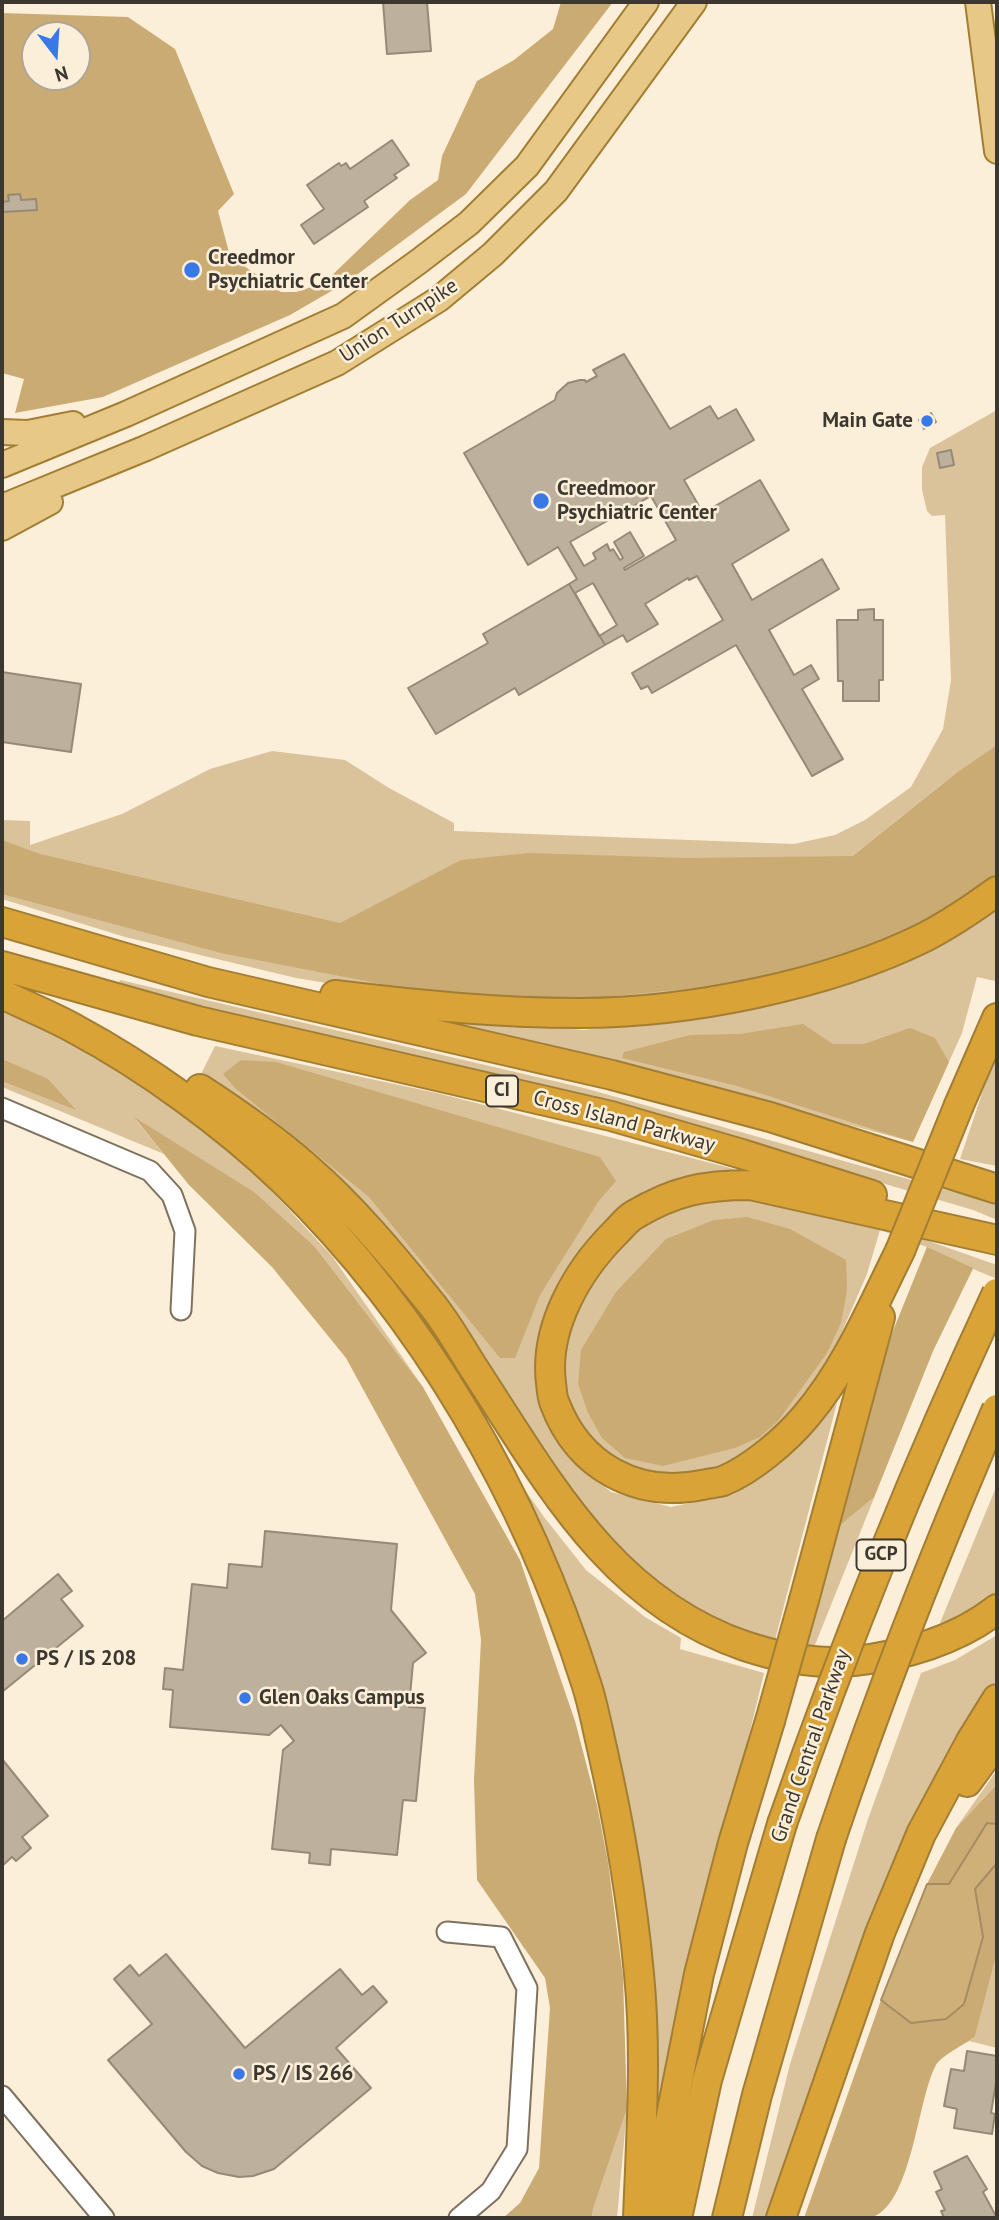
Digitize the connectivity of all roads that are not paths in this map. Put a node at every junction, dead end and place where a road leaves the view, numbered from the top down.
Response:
1 (646, 2) edge
2 (694, 2) edge
3 (978, 2) edge
4 (997, 151) edge
5 (125, 414) junction
6 (2, 432) edge
7 (146, 448) junction
8 (2, 466) edge
9 (2, 507) edge
10 (2, 528) edge
11 (997, 891) edge
12 (2, 922) edge
13 (79, 945) junction
14 (2, 966) edge
15 (2, 993) edge
16 (997, 1018) edge
17 (997, 1031) edge
18 (959, 1105) junction
19 (2, 1108) edge
20 (997, 1189) edge
21 (997, 1238) edge
22 (997, 1293) edge
23 (181, 1310) dead end
24 (851, 1372) junction
25 (997, 1409) edge
26 (997, 1609) edge
27 (997, 1699) edge
28 (997, 1741) edge
29 (447, 1932) dead end
30 (880, 1933) junction
31 (2, 2096) edge
32 (104, 2218) edge
33 (459, 2218) edge
34 (638, 2218) edge
35 (651, 2218) edge
36 (677, 2218) edge
37 (727, 2218) edge
38 (781, 2218) edge

1 - 5 main road, Union Turnpike
2 - 7 main road, Union Turnpike
3 - 4 main road
5 - 6 main road
5 - 8 main road, Union Turnpike
7 - 9 main road, Union Turnpike
7 - 10 main road
11 - 13 highway
12 - 13 highway, Cross Island Parkway / CI
13 - 20 highway, Cross Island Parkway / CI
14 - 21 highway, Cross Island Parkway / CI
15 - 26 highway
15 - 34 highway
16 - 18 highway
17 - 18 highway
18 - 24 highway, bridge
19 - 23 street
21 - 24 highway
22 - 36 highway, Grand Central Parkway / GCP, bridge
24 - 35 highway, bridge
25 - 37 highway, GCP, bridge
27 - 30 highway
28 - 30 highway
29 - 33 street
30 - 38 highway
31 - 32 street

